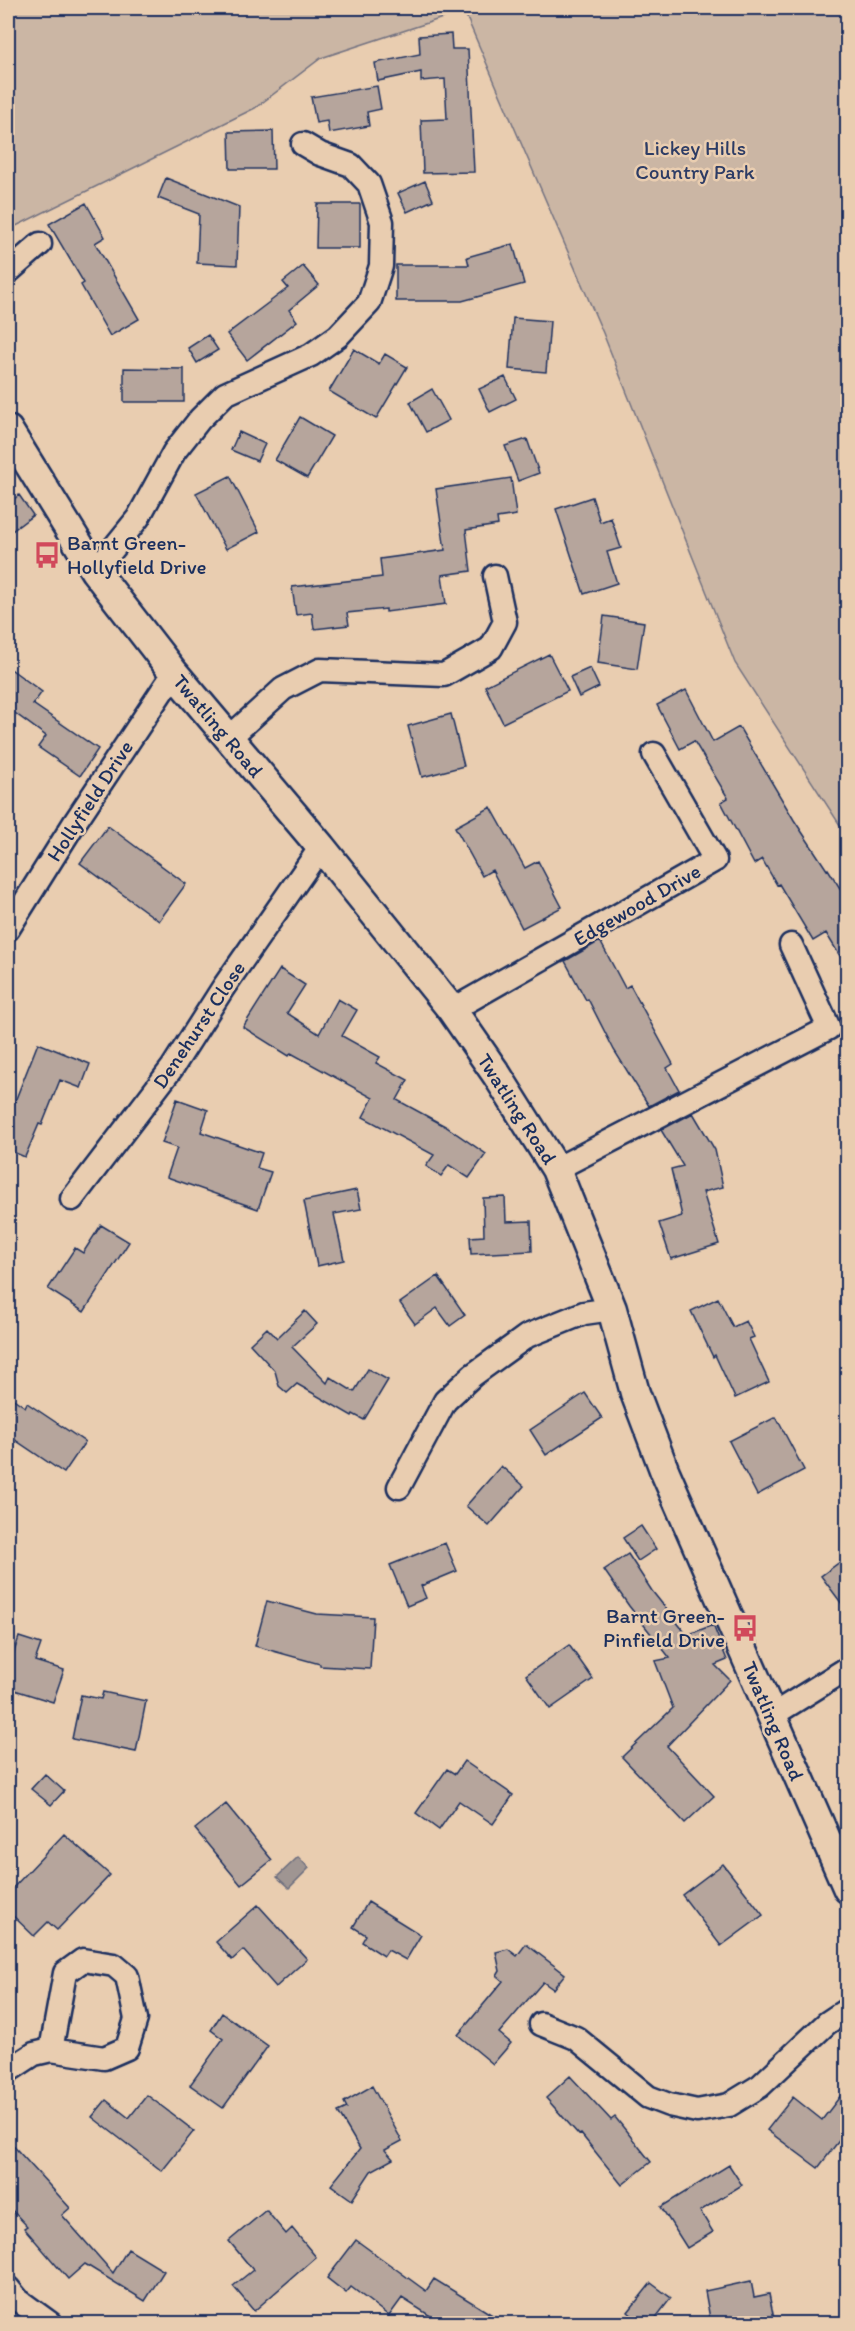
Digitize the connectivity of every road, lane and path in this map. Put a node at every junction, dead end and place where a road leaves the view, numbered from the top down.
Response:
1 (303, 144) dead end
2 (40, 244) dead end
3 (8, 272) edge
4 (8, 430) edge
5 (95, 571) junction
6 (495, 576) dead end
7 (174, 673) junction
8 (228, 739) junction
9 (654, 754) dead end
10 (321, 847) junction
11 (8, 929) edge
12 (791, 945) dead end
13 (452, 1010) junction
14 (556, 1169) junction
15 (72, 1199) dead end
16 (612, 1309) junction
17 (399, 1487) dead end
18 (848, 1668) edge
19 (771, 1716) junction
20 (848, 1889) edge
21 (848, 2009) edge
22 (540, 2024) dead end
23 (51, 2050) junction
24 (8, 2072) edge
25 (8, 2288) edge
26 (51, 2324) edge

1 - 5 street
2 - 3 street
4 - 5 street, Twatling Road
5 - 7 street, Twatling Road
6 - 8 street
7 - 8 street, Twatling Road
7 - 11 street, Hollyfield Drive
8 - 10 street, Twatling Road
9 - 13 street, Edgewood Drive
10 - 13 street, Twatling Road
10 - 15 street, Denehurst Close
12 - 14 street
13 - 14 street, Twatling Road
14 - 16 street, Twatling Road
16 - 17 street
16 - 19 street, Twatling Road
18 - 19 street
19 - 20 street, Twatling Road
21 - 22 street
23 - 23 street
23 - 24 street
25 - 26 street

